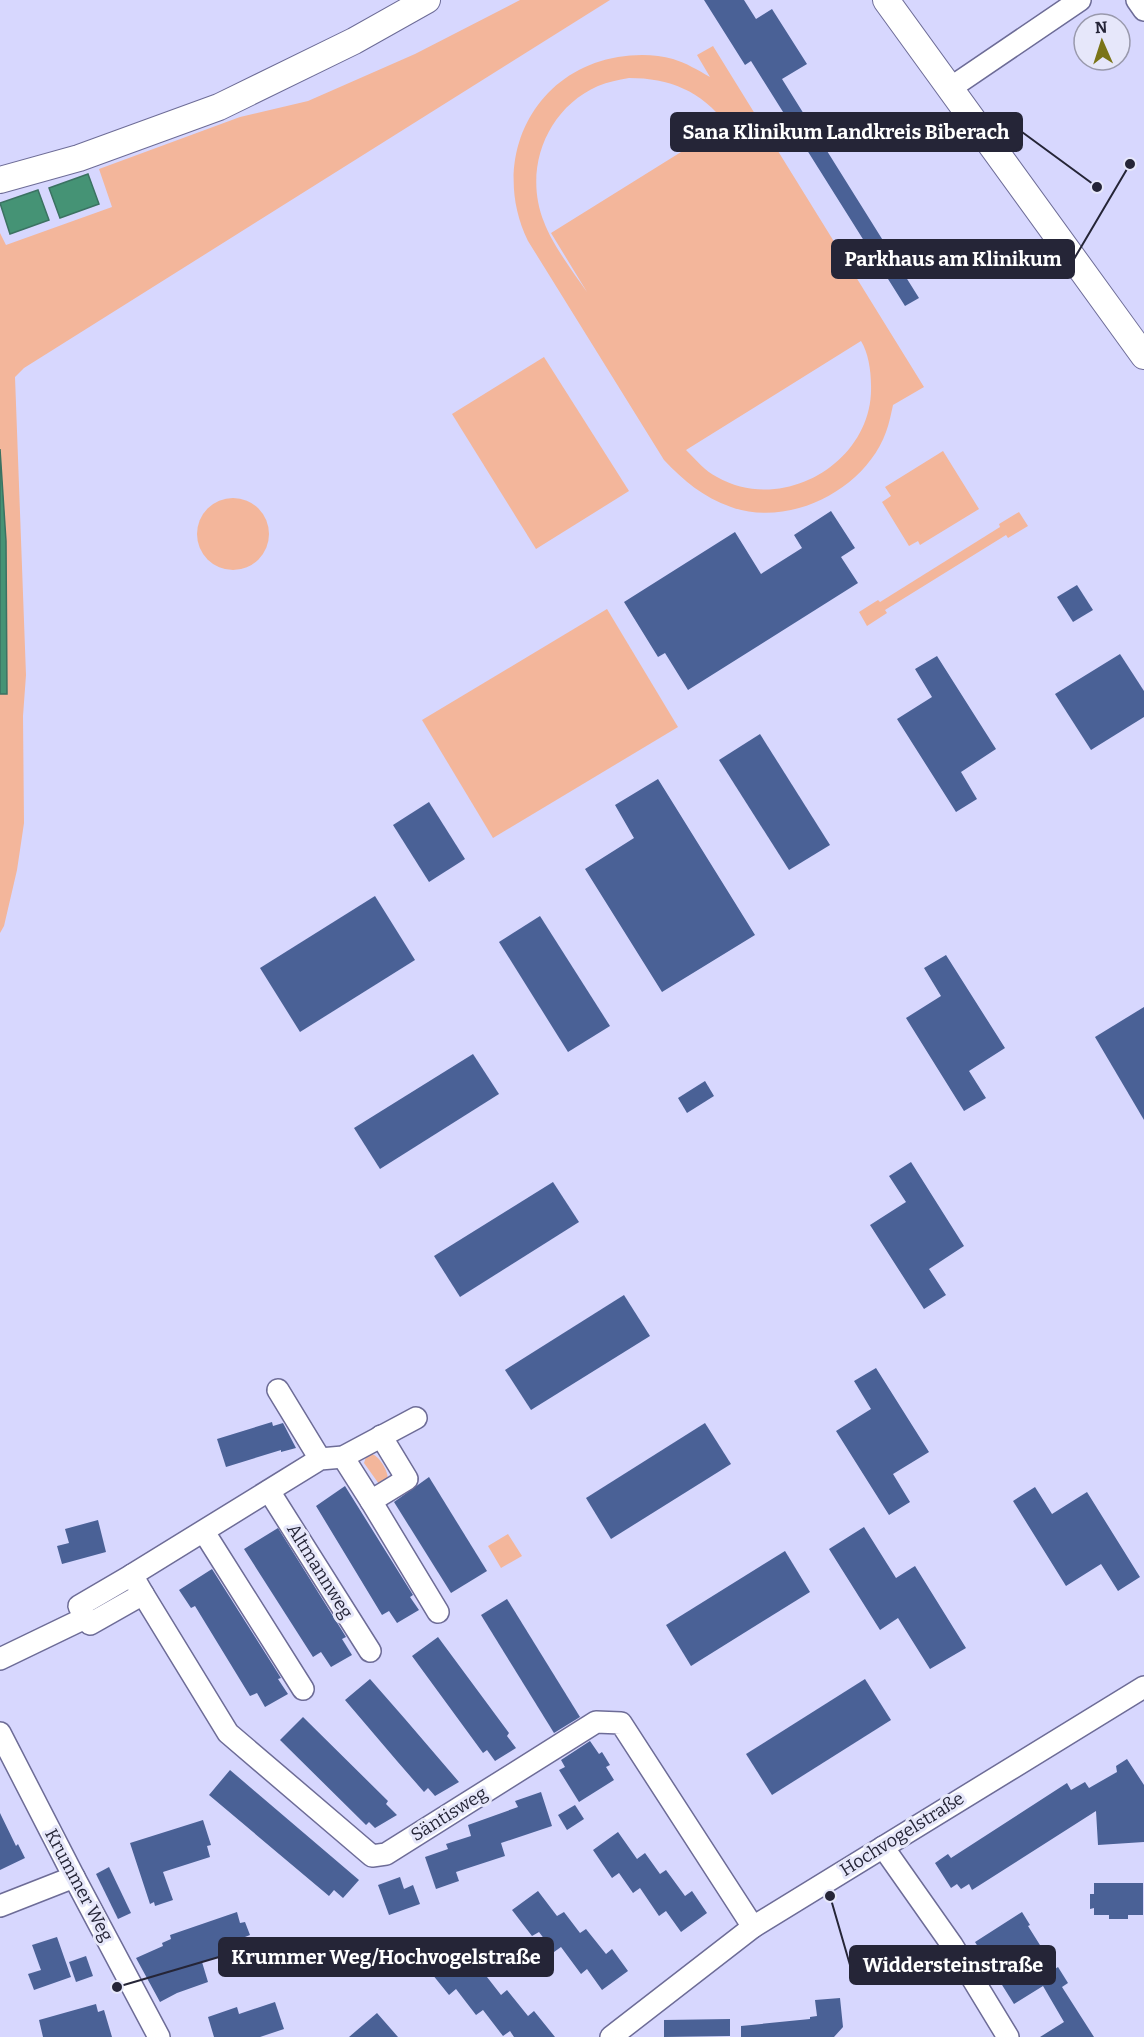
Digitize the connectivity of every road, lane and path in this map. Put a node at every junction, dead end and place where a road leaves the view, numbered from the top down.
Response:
1 (428, 0) edge
2 (886, 0) edge
3 (1080, 0) edge
4 (1137, 0) edge
5 (1144, 10) edge
6 (949, 89) junction
7 (0, 180) edge
8 (1144, 356) edge
9 (278, 1390) dead end
10 (416, 1418) dead end
11 (381, 1436) junction
12 (343, 1456) junction
13 (320, 1459) junction
14 (269, 1491) junction
15 (371, 1501) junction
16 (204, 1532) junction
17 (132, 1575) junction
18 (143, 1594) junction
19 (438, 1612) dead end
20 (85, 1618) junction
21 (370, 1651) dead end
22 (0, 1659) edge
23 (1144, 1687) edge
24 (303, 1689) dead end
25 (0, 1733) edge
26 (883, 1847) junction
27 (74, 1877) junction
28 (0, 1906) edge
29 (753, 1927) junction
30 (159, 2037) edge
31 (610, 2037) edge
32 (1008, 2037) edge

1 - 7 main road
2 - 6 main road
3 - 6 street
4 - 5 street
6 - 8 main road
9 - 13 street
10 - 11 street
11 - 12 street
11 - 15 street
12 - 13 street
12 - 15 street
13 - 14 street
14 - 16 street
14 - 21 street, Altmannweg
15 - 19 street
16 - 17 street
16 - 24 street
17 - 18 street
17 - 20 street
18 - 20 street
18 - 29 street, Säntisweg
20 - 22 street
23 - 26 street, Hochvogelstraße
25 - 27 street, Krummer Weg
26 - 29 street, Hochvogelstraße
26 - 32 street
27 - 28 street
27 - 30 street, Krummer Weg
29 - 31 street, Hochvogelstraße

